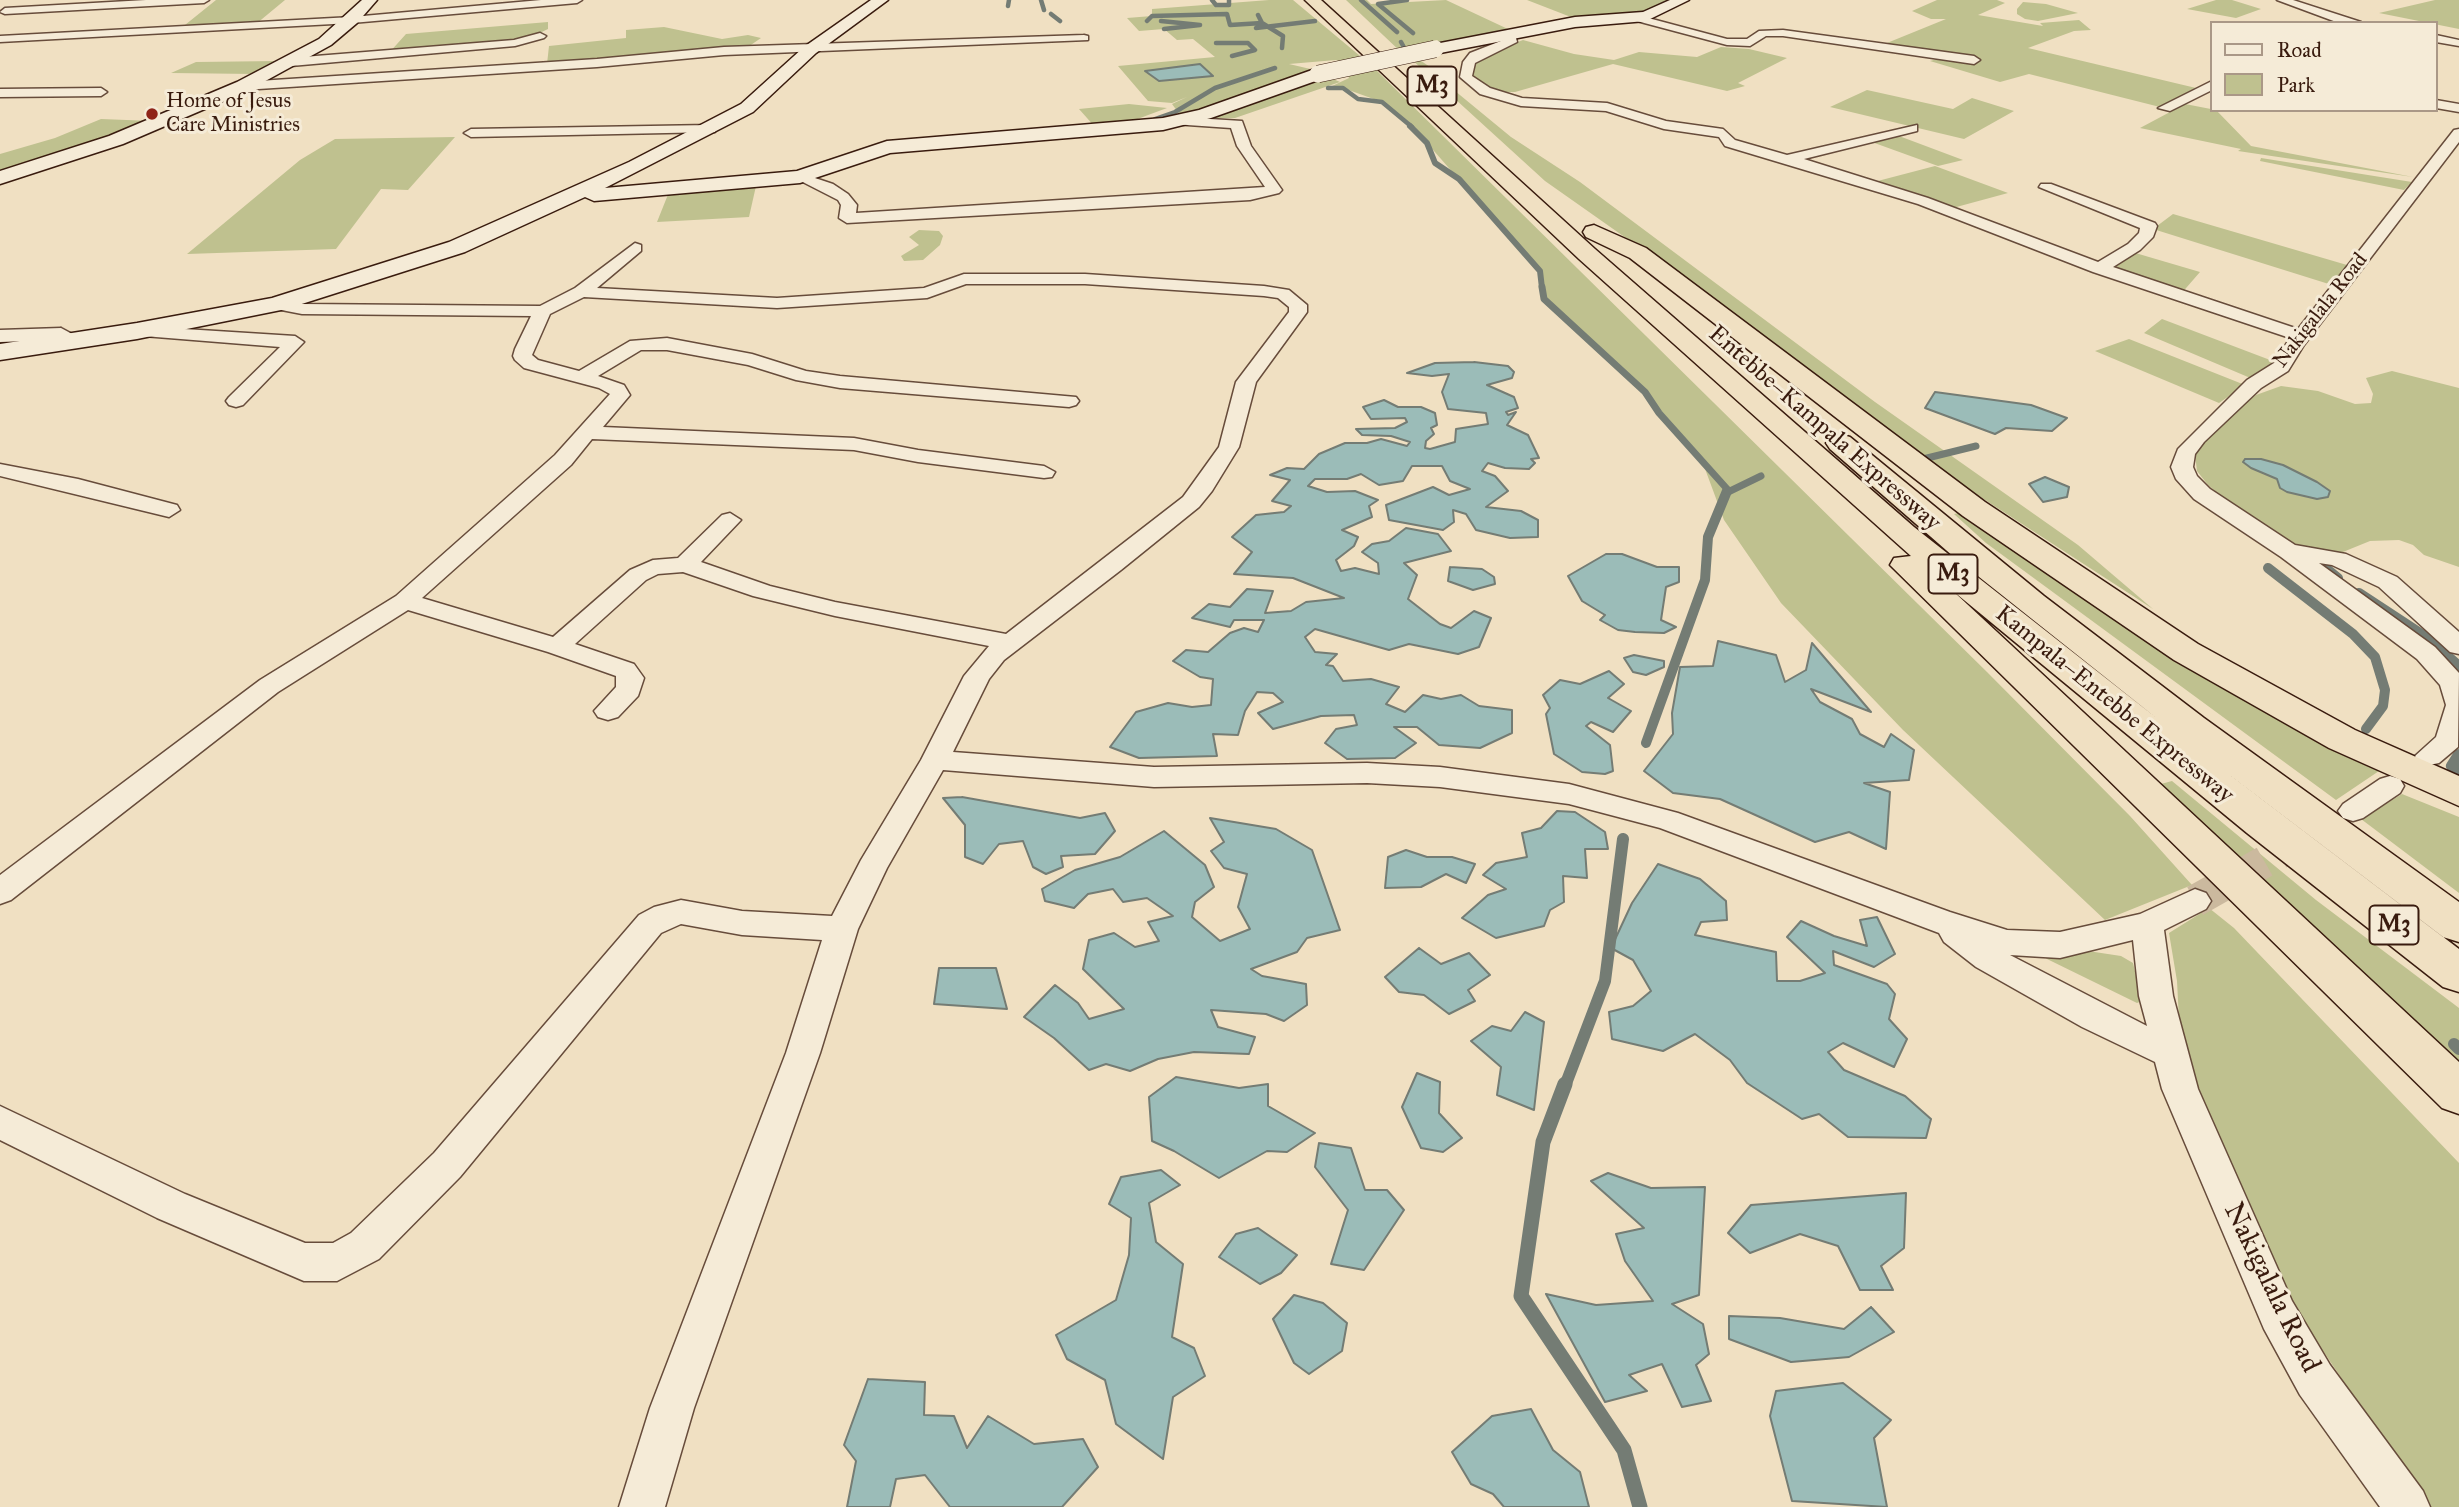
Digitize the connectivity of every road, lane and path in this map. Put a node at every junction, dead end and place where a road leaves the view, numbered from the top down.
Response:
1 (204, 0) edge
2 (370, 0) edge
3 (578, 0) edge
4 (881, 0) edge
5 (1312, 0) edge
6 (1328, 0) edge
7 (1682, 0) edge
8 (2282, 0) edge
9 (5, 11) dead end
10 (1637, 18) junction
11 (352, 20) junction
12 (2350, 21) edge
13 (1509, 34) junction
14 (540, 36) dead end
15 (1084, 38) dead end
16 (2438, 38) edge
17 (0, 39) edge
18 (2459, 43) edge
19 (810, 50) junction
20 (1974, 60) dead end
21 (292, 62) junction
22 (1421, 76) dead end
23 (243, 86) junction
24 (2210, 86) edge
25 (101, 92) dead end
26 (0, 93) edge
27 (2438, 104) edge
28 (2165, 108) dead end
29 (2459, 108) edge
30 (1178, 121) junction
31 (1912, 128) dead end
32 (710, 129) junction
33 (471, 133) dead end
34 (2459, 133) edge
35 (1787, 159) junction
36 (1533, 176) dead end
37 (800, 177) junction
38 (0, 178) edge
39 (2046, 187) dead end
40 (569, 197) junction
41 (1582, 227) junction
42 (635, 248) dead end
43 (2099, 268) junction
44 (581, 292) junction
45 (277, 304) junction
46 (543, 311) junction
47 (137, 331) junction
48 (0, 336) edge
49 (2301, 336) junction
50 (65, 341) junction
51 (0, 352) edge
52 (583, 377) junction
53 (236, 401) dead end
54 (1069, 401) dead end
55 (587, 433) junction
56 (0, 470) edge
57 (1044, 472) dead end
58 (169, 510) dead end
59 (730, 520) dead end
60 (2289, 552) junction
61 (685, 565) junction
62 (405, 601) junction
63 (1010, 642) junction
64 (557, 646) junction
65 (2459, 646) edge
66 (2459, 705) edge
67 (608, 711) dead end
68 (2429, 756) dead end
69 (935, 761) junction
70 (2390, 786) dead end
71 (2459, 792) edge
72 (2353, 811) dead end
73 (0, 892) edge
74 (2195, 901) tunnel mouth
75 (1940, 921) junction
76 (2154, 921) junction
77 (2459, 925) edge
78 (842, 929) junction
79 (2459, 974) edge
80 (2169, 1052) junction
81 (2459, 1093) edge
82 (0, 1122) edge
83 (642, 1507) edge
84 (2407, 1507) edge

1 - 9 street
2 - 11 street
3 - 11 street
4 - 19 street
5 - 41 highway, M3
6 - 22 highway, M3
7 - 10 street
8 - 12 street
10 - 13 street
10 - 20 street
11 - 17 street
11 - 21 street
13 - 30 street, bridge
13 - 35 street
14 - 21 street
15 - 19 street
16 - 18 street
19 - 23 street
19 - 32 street
21 - 23 street
23 - 38 street
24 - 28 street
25 - 26 street
27 - 29 street
30 - 37 street
30 - 37 street
31 - 35 street
32 - 33 street
32 - 40 street
34 - 49 street, Nakigalala Road
35 - 43 street
36 - 41 highway, M3
37 - 40 street
39 - 43 street
40 - 45 street
41 - 71 highway
41 - 77 highway, Entebbe–Kampala Expressway / M3
41 - 79 highway, Kampala–Entebbe Expressway / M3
41 - 81 highway
42 - 44 street
43 - 49 street
44 - 46 street
44 - 63 street
45 - 46 street
45 - 47 street
46 - 52 street
47 - 50 street
47 - 53 street
48 - 50 street
49 - 60 street, Nakigalala Road
50 - 51 street
52 - 54 street
52 - 55 street
55 - 57 street
55 - 62 street
56 - 58 street
59 - 61 street
60 - 65 street, Nakigalala Road
60 - 66 street, Nakigalala Road
61 - 63 street
61 - 64 street
62 - 64 street
62 - 73 street
63 - 69 street
64 - 67 street
66 - 68 street, Nakigalala Road
69 - 75 street
69 - 78 street
70 - 72 street
74 - 76 street
75 - 76 street
75 - 80 street
76 - 80 street, Nakigalala Road
78 - 82 street
78 - 83 street
80 - 84 street, Nakigalala Road

